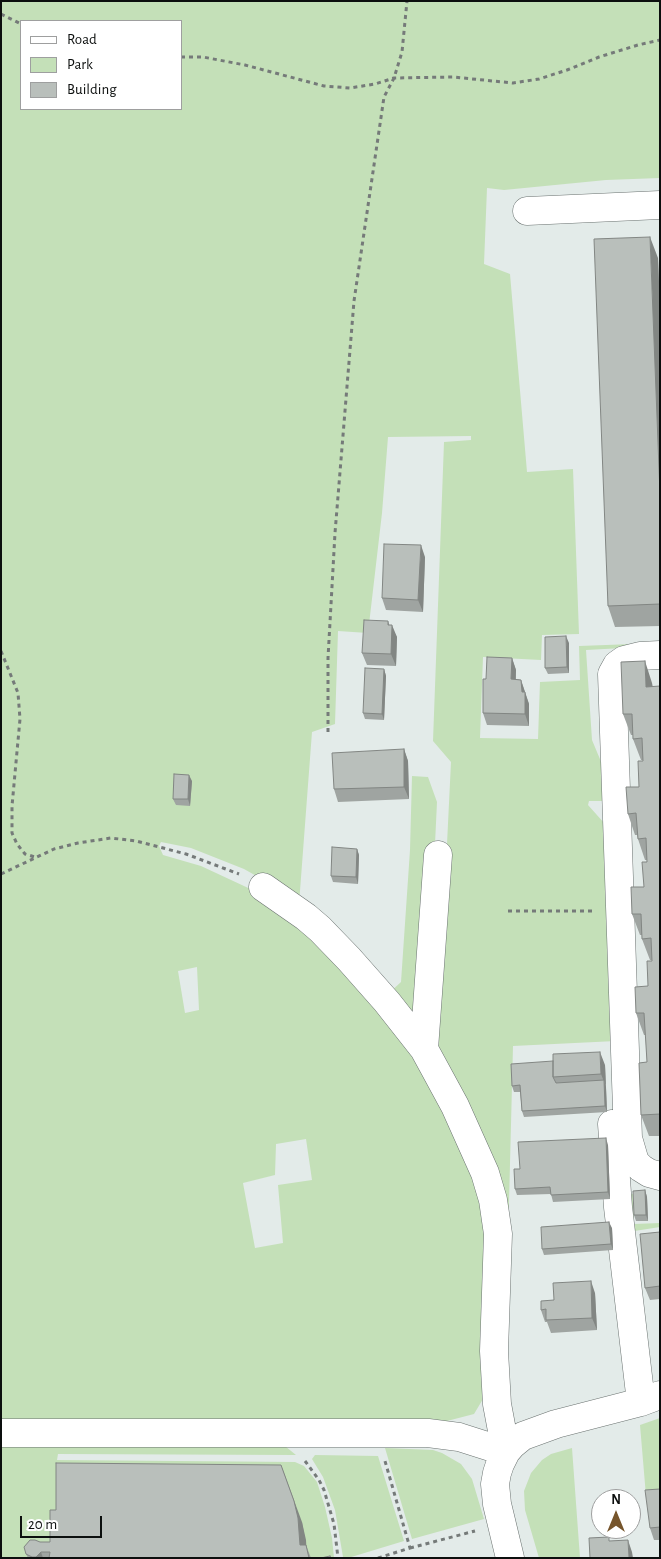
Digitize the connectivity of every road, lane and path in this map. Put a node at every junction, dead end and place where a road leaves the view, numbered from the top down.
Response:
1 (408, 1) edge
2 (1, 14) edge
3 (20, 24) edge
4 (660, 40) edge
5 (182, 57) edge
6 (394, 78) junction
7 (660, 205) edge
8 (527, 212) dead end
9 (1, 651) edge
10 (660, 655) edge
11 (328, 732) dead end
12 (438, 854) dead end
13 (35, 857) junction
14 (1, 874) edge
15 (263, 887) joint
16 (508, 911) dead end
17 (600, 912) dead end
18 (424, 1049) junction
19 (608, 1058) dead end
20 (660, 1176) edge
21 (650, 1398) edge
22 (1, 1433) edge
23 (277, 1433) junction
24 (377, 1434) junction
25 (506, 1452) junction
26 (481, 1530) dead end
27 (410, 1548) junction
28 (389, 1556) edge
29 (338, 1558) edge
30 (378, 1558) edge
31 (510, 1558) edge

1 - 6 path
2 - 3 path
4 - 6 path
5 - 6 path
6 - 11 path
7 - 8 street
9 - 13 path
10 - 20 street
12 - 18 street
13 - 14 path
13 - 15 path
15 - 18 street
16 - 17 path
18 - 25 street
19 - 21 street
21 - 25 street
22 - 23 street
23 - 24 street
23 - 29 path
24 - 25 street
24 - 27 path
25 - 31 street
26 - 27 path
27 - 28 path
28 - 30 path

